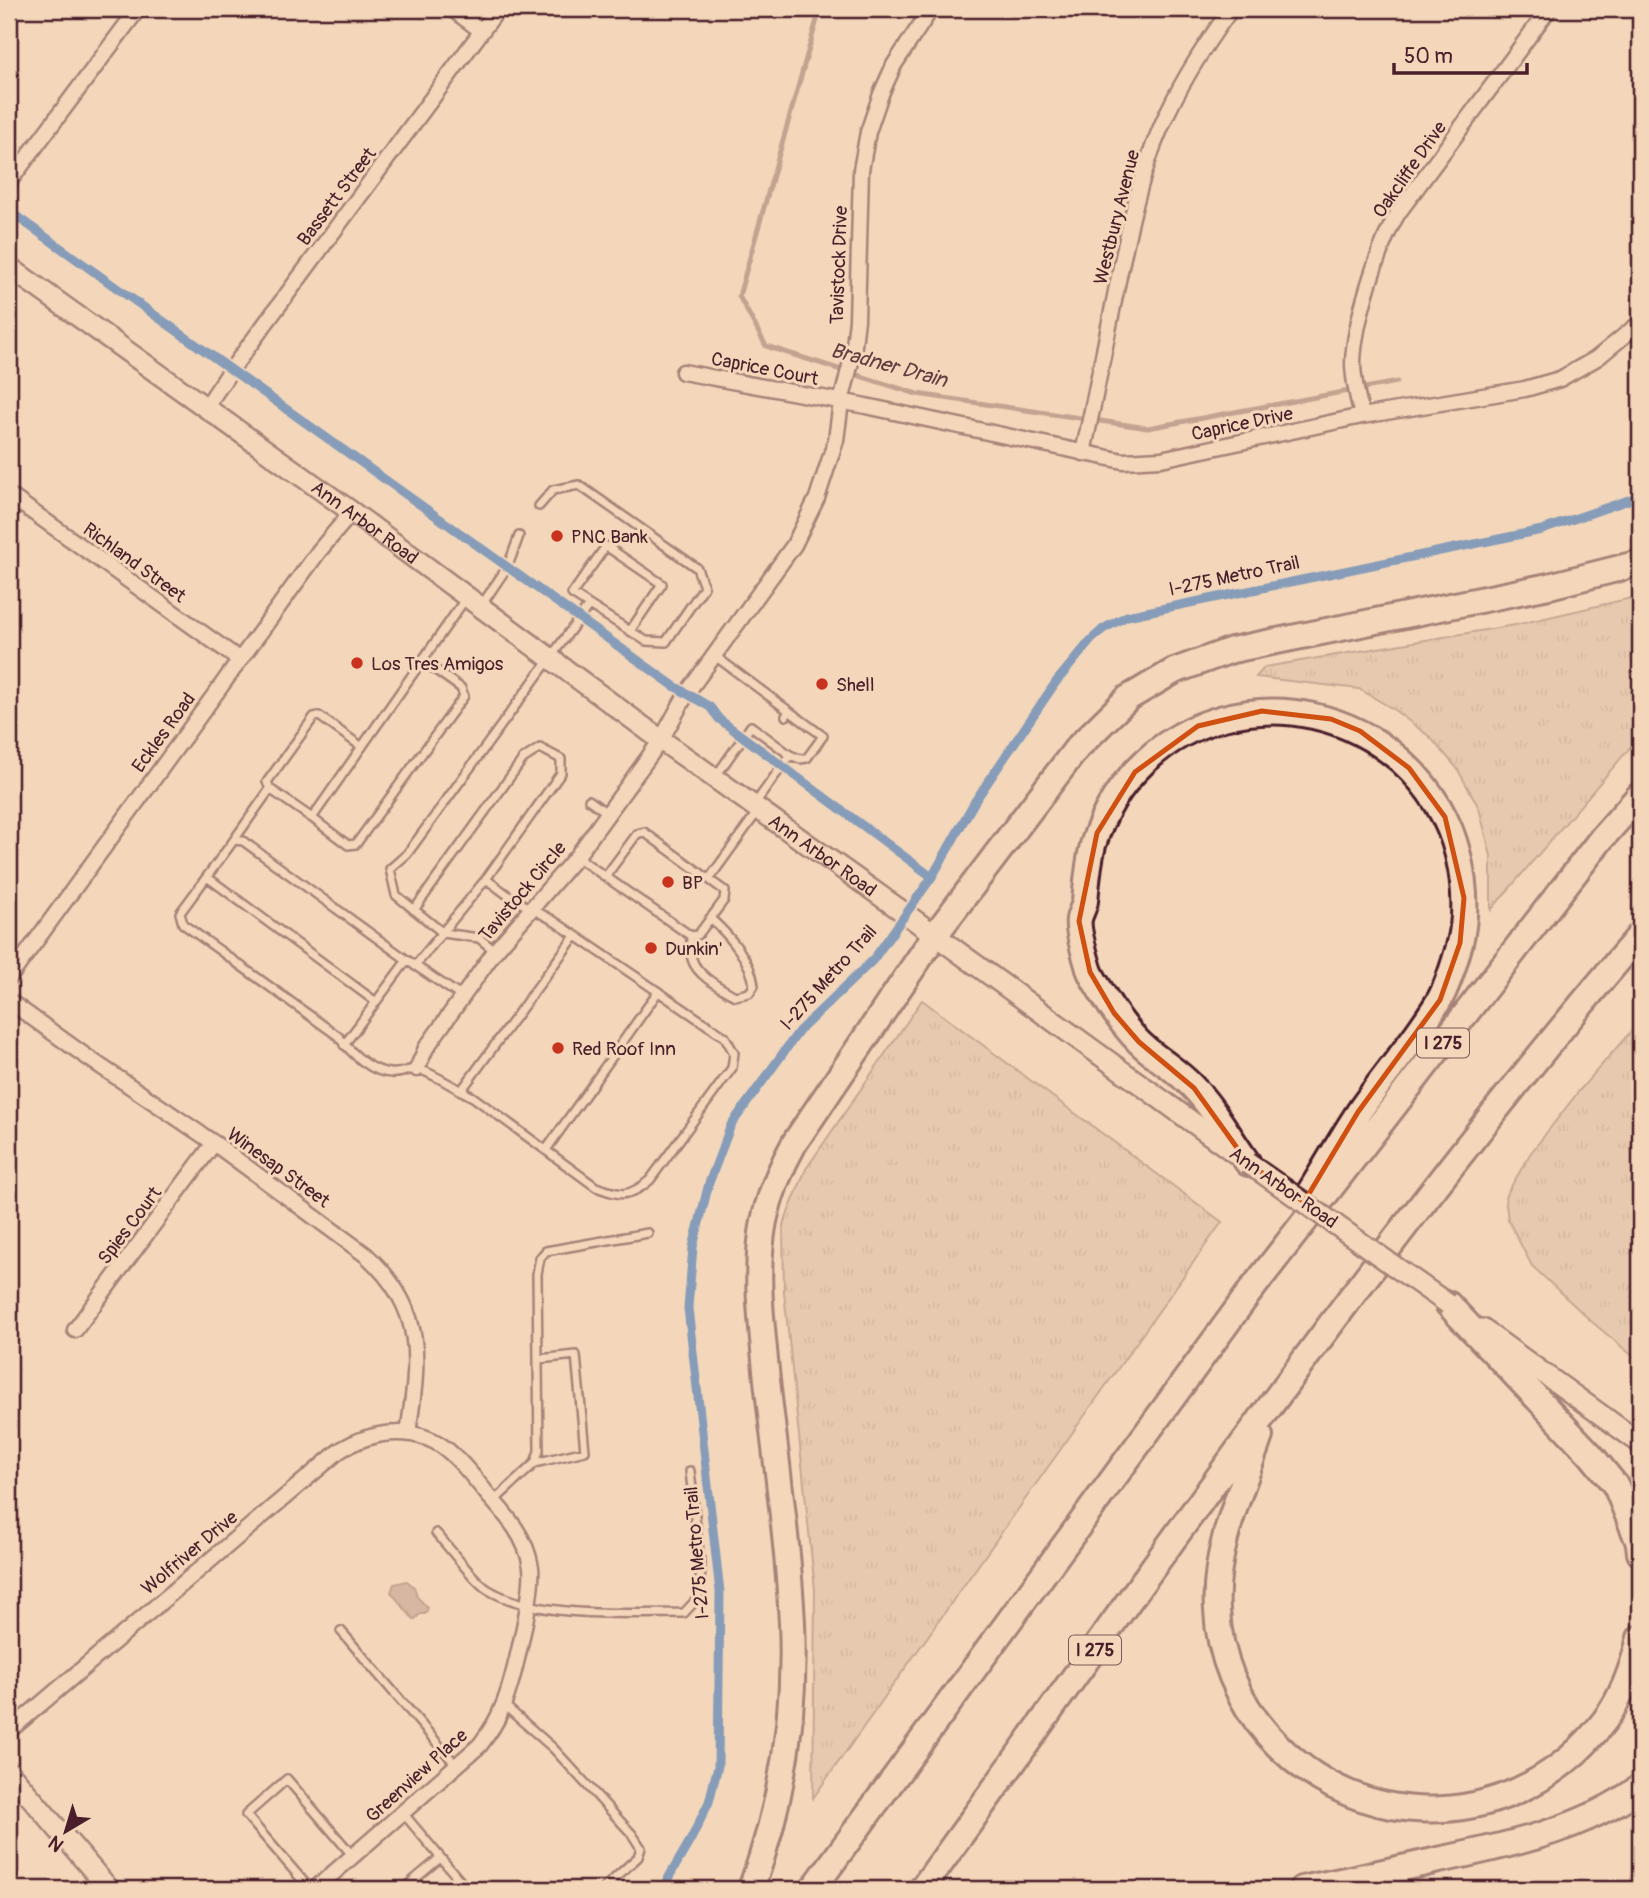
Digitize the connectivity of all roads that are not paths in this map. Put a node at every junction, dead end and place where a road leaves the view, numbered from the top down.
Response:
1 (138, 9) edge
2 (452, 9) edge
3 (498, 9) edge
4 (931, 9) edge
5 (1231, 9) edge
6 (1549, 9) edge
7 (482, 31) junction
8 (9, 181) edge
9 (9, 267) edge
10 (1635, 327) dead end
11 (683, 372) dead end
12 (841, 402) junction
13 (206, 407) junction
14 (1362, 416) junction
15 (1083, 453) junction
16 (12, 504) edge
17 (539, 506) dead end
18 (352, 512) junction
19 (519, 536) dead end
20 (1640, 563) edge
21 (474, 602) junction
22 (589, 606) junction
23 (630, 631) junction
24 (715, 656) junction
25 (550, 658) junction
26 (240, 660) junction
27 (422, 661) junction
28 (661, 740) junction
29 (362, 747) junction
30 (790, 755) junction
31 (715, 778) junction
32 (270, 789) junction
33 (1640, 795) edge
34 (589, 800) dead end
35 (757, 807) junction
36 (608, 813) junction
37 (312, 818) junction
38 (234, 840) junction
39 (577, 856) junction
40 (207, 877) junction
41 (605, 877) junction
42 (486, 879) junction
43 (709, 879) junction
44 (531, 909) junction
45 (414, 910) junction
46 (710, 918) junction
47 (443, 933) junction
48 (935, 935) junction
49 (1640, 935) edge
50 (575, 936) junction
51 (691, 936) junction
52 (495, 951) junction
53 (407, 960) junction
54 (415, 966) junction
55 (9, 978) edge
56 (658, 992) junction
57 (462, 997) junction
58 (9, 1001) edge
59 (376, 1002) junction
60 (344, 1045) junction
61 (417, 1069) junction
62 (461, 1091) junction
63 (214, 1143) junction
64 (547, 1150) junction
65 (1248, 1163) junction
66 (648, 1233) dead end
67 (1249, 1293) junction
68 (1448, 1304) junction
69 (75, 1330) dead end
70 (539, 1359) junction
71 (1268, 1411) junction
72 (408, 1433) junction
73 (1640, 1443) edge
74 (535, 1463) junction
75 (690, 1471) dead end
76 (494, 1502) junction
77 (436, 1533) dead end
78 (1640, 1553) edge
79 (527, 1606) junction
80 (341, 1631) dead end
81 (1640, 1638) edge
82 (504, 1704) junction
83 (9, 1731) edge
84 (457, 1767) junction
85 (9, 1772) edge
86 (1640, 1787) edge
87 (403, 1813) junction
88 (354, 1856) junction
89 (440, 1858) junction
90 (109, 1889) edge
91 (313, 1889) edge
92 (403, 1889) edge
93 (467, 1889) edge
94 (603, 1889) edge
95 (751, 1889) edge
96 (813, 1889) edge
97 (922, 1889) edge
98 (1302, 1889) edge

1 - 8 street
2 - 7 street
3 - 7 street, Bassett Street
4 - 12 street, Tavistock Drive
5 - 15 street, Westbury Avenue
6 - 14 street, Oakcliffe Drive
7 - 13 street, Bassett Street
9 - 13 main road, Ann Arbor Road
10 - 14 street, Caprice Drive
11 - 12 street, Caprice Court
12 - 15 street, Caprice Drive
12 - 24 street, Tavistock Drive
13 - 18 main road, Ann Arbor Road
14 - 15 street, Caprice Drive
16 - 26 street, Richland Street
17 - 23 lane
18 - 21 main road, Ann Arbor Road
18 - 26 street, Eckles Road
19 - 21 lane
20 - 48 highway
21 - 25 main road, Ann Arbor Road
21 - 27 lane
22 - 23 lane
22 - 23 lane
22 - 25 lane
24 - 28 street, Tavistock Drive
24 - 30 lane
25 - 28 main road, Ann Arbor Road
25 - 45 lane
26 - 55 street, Eckles Road
27 - 29 lane
27 - 37 lane
28 - 31 main road, Ann Arbor Road
28 - 36 street, Tavistock Circle
29 - 32 lane
29 - 37 lane
30 - 31 lane
30 - 35 lane
31 - 35 main road, Ann Arbor Road
32 - 37 lane
32 - 38 lane
33 - 67 highway, I 275
34 - 36 lane
35 - 43 lane
35 - 48 main road, Ann Arbor Road
36 - 39 street, Tavistock Circle
38 - 40 lane
38 - 53 lane
39 - 41 lane
39 - 44 street, Tavistock Circle
40 - 59 lane
40 - 60 lane
41 - 43 lane
41 - 51 lane
42 - 44 lane
42 - 45 lane
42 - 47 lane
43 - 46 lane
44 - 50 lane
44 - 52 street, Tavistock Circle
45 - 47 lane
46 - 51 lane
46 - 51 lane
47 - 52 lane
47 - 54 lane
48 - 65 main road, Ann Arbor Road
48 - 95 highway
49 - 71 highway, I 275
50 - 56 lane
50 - 62 lane
52 - 57 street, Tavistock Circle
53 - 54 lane
53 - 59 lane
54 - 57 lane
56 - 64 lane
56 - 64 lane
57 - 61 street, Tavistock Circle
58 - 63 street, Winesap Street
59 - 60 lane
60 - 61 lane
61 - 62 lane
62 - 64 lane
63 - 69 street, Spies Court
63 - 72 street, Winesap Street
65 - 67 highway
65 - 68 main road, Ann Arbor Road, bridge
66 - 70 lane
67 - 96 highway, I 275
68 - 73 main road, Ann Arbor Road
68 - 78 highway
70 - 74 lane
70 - 74 lane
71 - 81 highway
71 - 97 highway, I 275
72 - 76 street, Greenview Place
72 - 83 street, Wolfriver Drive
74 - 76 lane
75 - 79 lane
76 - 79 street, Greenview Place
77 - 79 lane
79 - 82 street, Greenview Place
80 - 84 lane
82 - 84 street, Greenview Place
82 - 94 lane
84 - 87 street, Greenview Place
85 - 90 main road
86 - 98 highway
87 - 88 street, Greenview Place
87 - 89 lane
88 - 91 street, Greenview Place
88 - 91 lane
89 - 92 lane
89 - 93 lane

